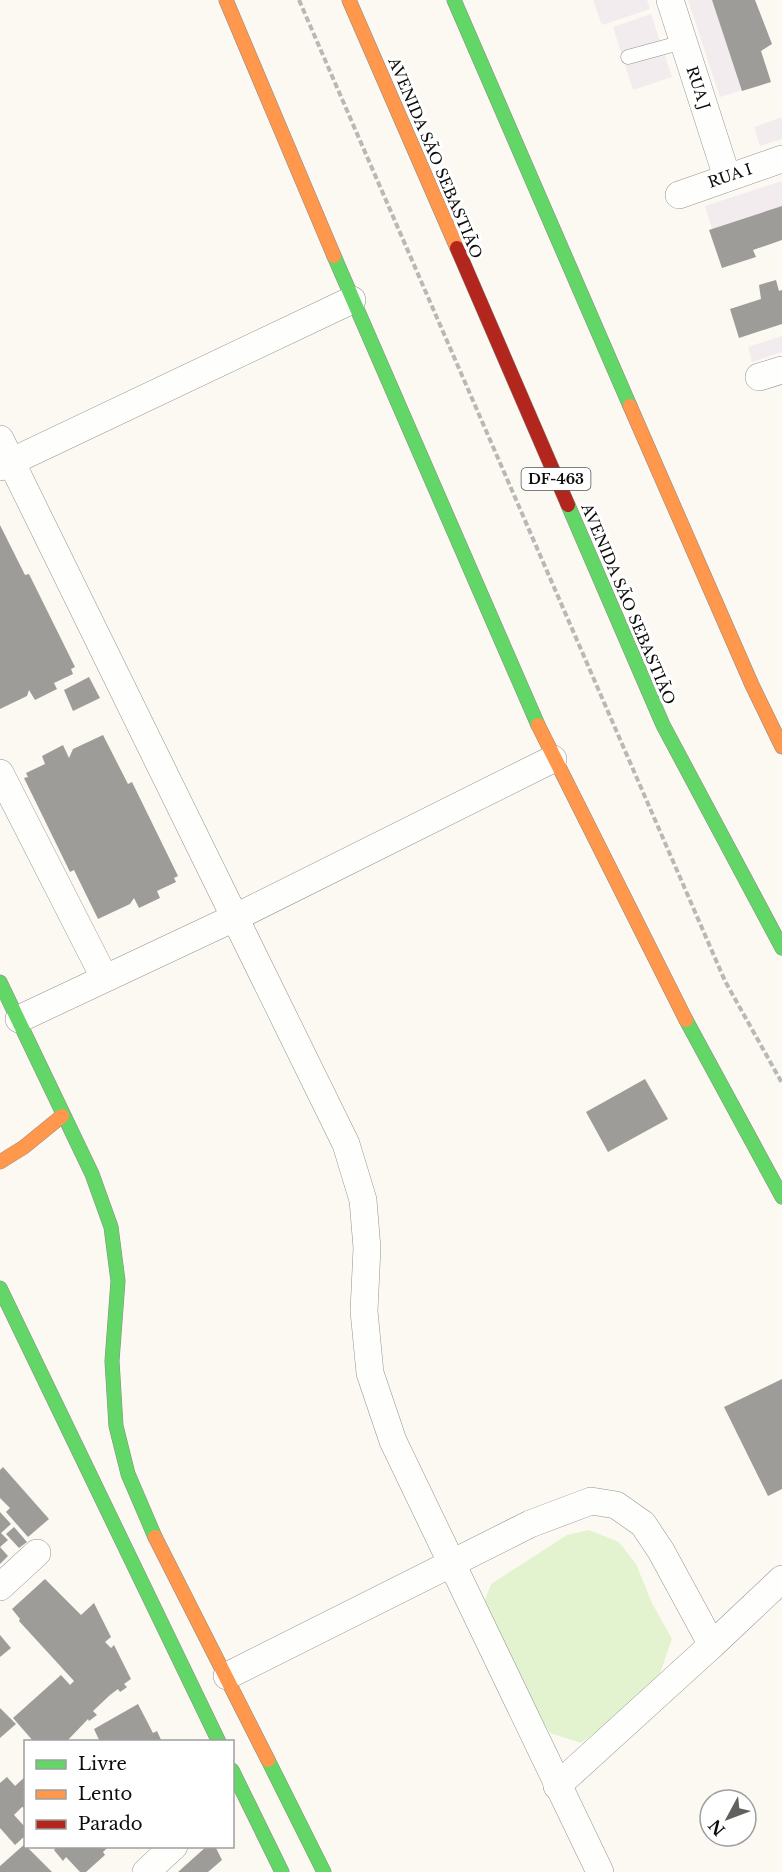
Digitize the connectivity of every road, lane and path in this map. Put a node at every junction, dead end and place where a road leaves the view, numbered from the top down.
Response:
1 (226, 0) edge
2 (299, 0) edge
3 (349, 0) edge
4 (454, 0) edge
5 (670, 0) edge
6 (683, 42) junction
7 (628, 57) dead end
8 (782, 159) edge
9 (727, 177) junction
10 (679, 195) dead end
11 (352, 300) junction
12 (4, 456) edge
13 (782, 747) edge
14 (553, 759) junction
15 (0, 772) edge
16 (236, 917) junction
17 (782, 948) edge
18 (104, 977) junction
19 (0, 982) edge
20 (19, 1019) junction
21 (782, 1083) edge
22 (62, 1116) junction
23 (0, 1162) edge
24 (782, 1197) edge
25 (0, 1288) edge
26 (37, 1553) dead end
27 (452, 1564) junction
28 (782, 1579) edge
29 (0, 1587) edge
30 (712, 1645) junction
31 (227, 1676) junction
32 (218, 1740) edge
33 (234, 1774) edge
34 (557, 1786) junction
35 (172, 1848) edge
36 (146, 1872) edge
37 (282, 1872) edge
38 (324, 1872) edge
39 (600, 1872) edge

1 - 11 street
2 - 21 path
3 - 17 street, AVENIDA SÃO SEBASTIÃO / DF-463
4 - 13 street
5 - 6 street, RUA J
6 - 7 lane
6 - 9 street, RUA J
8 - 9 street, RUA I
9 - 10 street, RUA I
11 - 12 street
11 - 14 street
12 - 16 street
14 - 16 street
14 - 24 street
15 - 18 street
16 - 18 street
16 - 27 street
18 - 20 street
19 - 20 street
20 - 22 street
22 - 23 street
22 - 31 street
25 - 32 street
26 - 29 street
27 - 30 street
27 - 31 street
27 - 34 street
28 - 30 street
30 - 34 street
31 - 38 street
33 - 37 street
34 - 39 street
35 - 36 street

